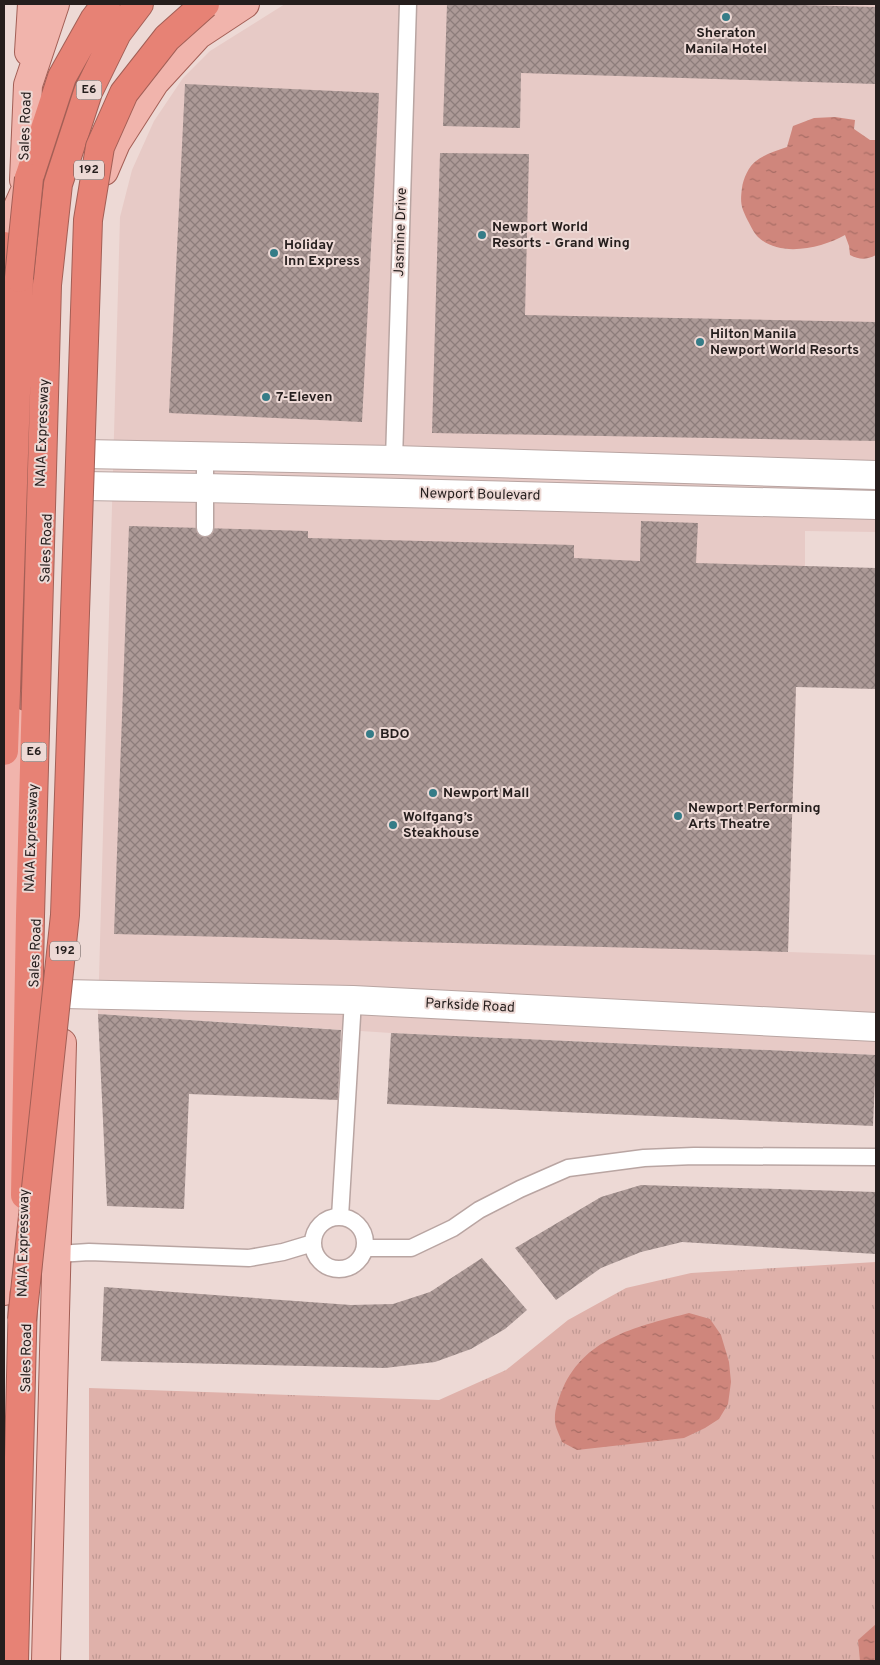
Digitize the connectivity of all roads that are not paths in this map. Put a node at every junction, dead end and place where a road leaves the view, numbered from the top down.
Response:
1 (32, 4) edge
2 (55, 4) edge
3 (106, 4) edge
4 (139, 4) edge
5 (149, 4) edge
6 (205, 4) edge
7 (245, 4) edge
8 (396, 4) edge
9 (408, 11) edge
10 (28, 85) junction
11 (91, 100) junction
12 (24, 193) junction
13 (4, 238) edge
14 (90, 240) junction
15 (4, 246) edge
16 (18, 278) junction
17 (84, 454) junction
18 (205, 456) junction
19 (394, 460) junction
20 (876, 475) edge
21 (84, 486) junction
22 (204, 488) junction
23 (876, 505) edge
24 (205, 528) dead end
25 (4, 751) edge
26 (63, 994) junction
27 (353, 1000) junction
28 (876, 1027) edge
29 (876, 1157) edge
30 (340, 1216) junction
31 (313, 1243) junction
32 (365, 1248) junction
33 (58, 1254) junction
34 (4, 1291) edge
35 (22, 1320) junction
36 (14, 1661) edge
37 (21, 1661) edge
38 (46, 1661) edge

1 - 10 main road
2 - 10 main road, Sales Road
3 - 16 highway, NAIA Expressway / E6, bridge
4 - 35 highway, NAIA Expressway / E6, bridge
5 - 11 main road, Sales Road / 192
6 - 35 highway, bridge
7 - 14 main road
8 - 9 lane
9 - 19 lane, Jasmine Drive
10 - 12 main road, Sales Road
11 - 14 main road, Sales Road / 192
11 - 37 main road, Sales Road
12 - 13 main road, Sales Road
12 - 34 main road, Sales Road
14 - 17 main road, Sales Road / 192
15 - 16 highway
16 - 25 highway, NAIA Expressway / E6
17 - 18 street
17 - 21 main road, Sales Road / 192
18 - 19 street
18 - 22 lane
19 - 20 street
21 - 22 street, Newport Boulevard
21 - 26 main road, Sales Road / 192
22 - 23 street, Newport Boulevard
22 - 24 lane
26 - 27 street, Parkside Road
26 - 33 main road, Sales Road / 192
27 - 28 street, Parkside Road
27 - 30 lane
29 - 32 lane
30 - 31 lane
30 - 32 lane
31 - 32 lane
31 - 33 lane
33 - 38 main road, Sales Road / 192
35 - 36 highway, NAIA Expressway / E6

